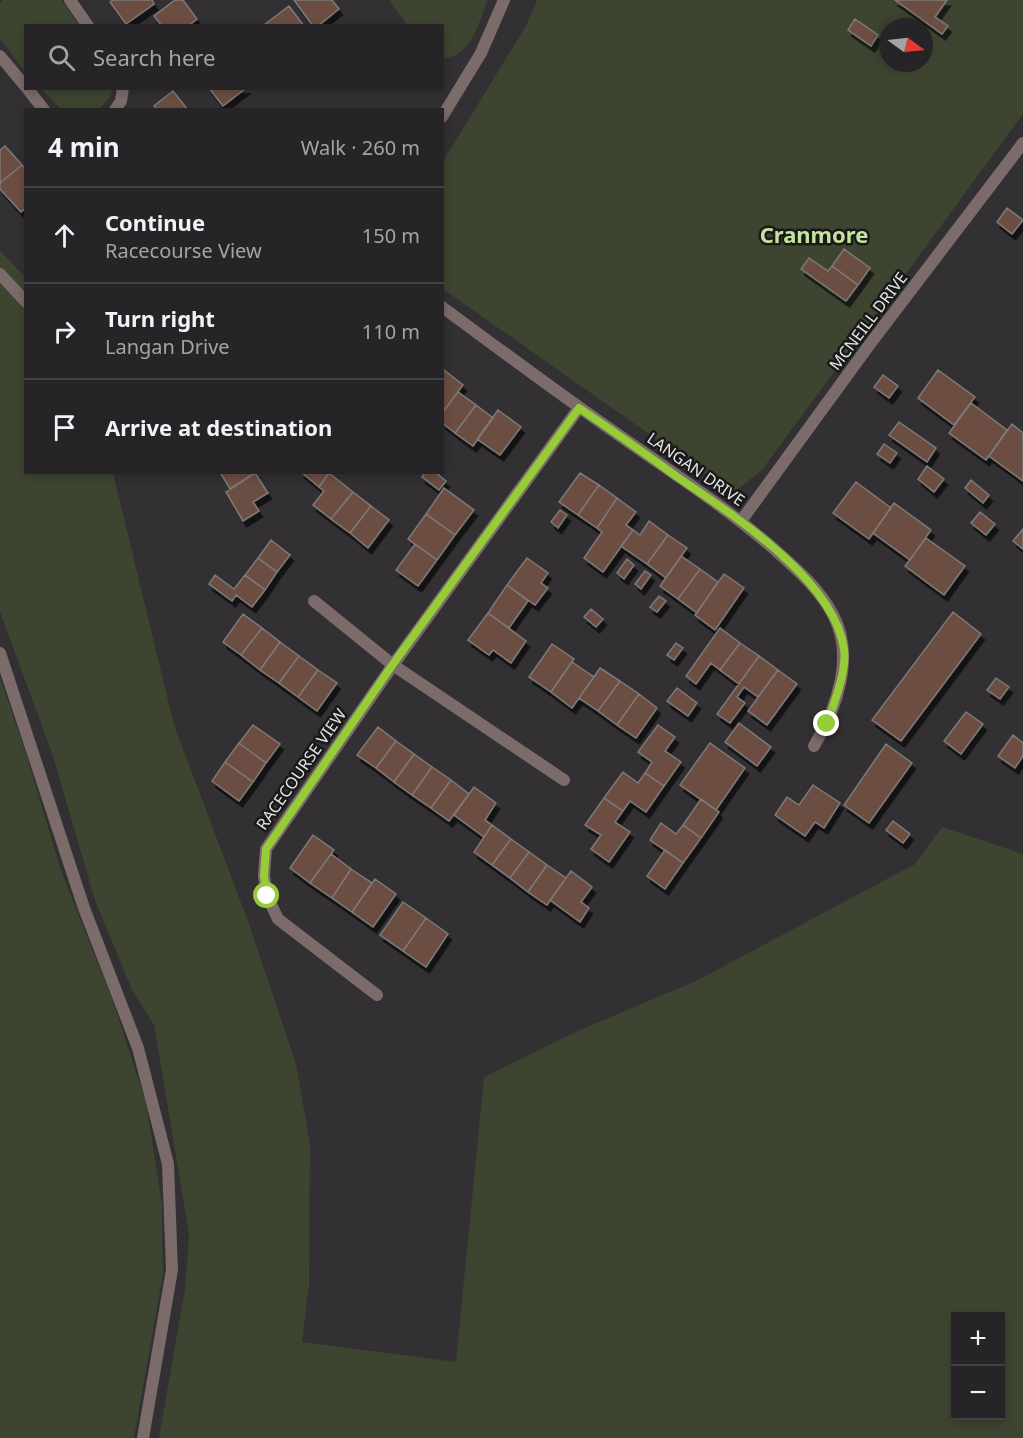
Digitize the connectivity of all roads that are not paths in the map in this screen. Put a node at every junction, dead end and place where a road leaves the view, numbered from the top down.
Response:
1 (70, 0) edge
2 (504, 0) edge
3 (87, 24) edge
4 (0, 56) edge
5 (24, 86) edge
6 (28, 90) edge
7 (123, 90) edge
8 (42, 108) edge
9 (116, 108) edge
10 (444, 114) edge
11 (1023, 144) edge
12 (0, 274) edge
13 (24, 300) edge
14 (444, 308) edge
15 (579, 408) junction
16 (741, 521) junction
17 (314, 601) dead end
18 (0, 653) edge
19 (393, 664) junction
20 (814, 746) dead end
21 (564, 780) dead end
22 (377, 995) dead end
23 (143, 1438) edge

1 - 3 street
2 - 10 street
4 - 5 street
6 - 8 street
7 - 9 street
11 - 16 street, MCNEILL DRIVE
12 - 13 street
14 - 15 street, LANGAN DRIVE
15 - 16 street, LANGAN DRIVE
15 - 19 street, RACECOURSE VIEW
16 - 20 street, LANGAN DRIVE
17 - 19 street
18 - 23 street
19 - 21 street
19 - 22 street, RACECOURSE VIEW

